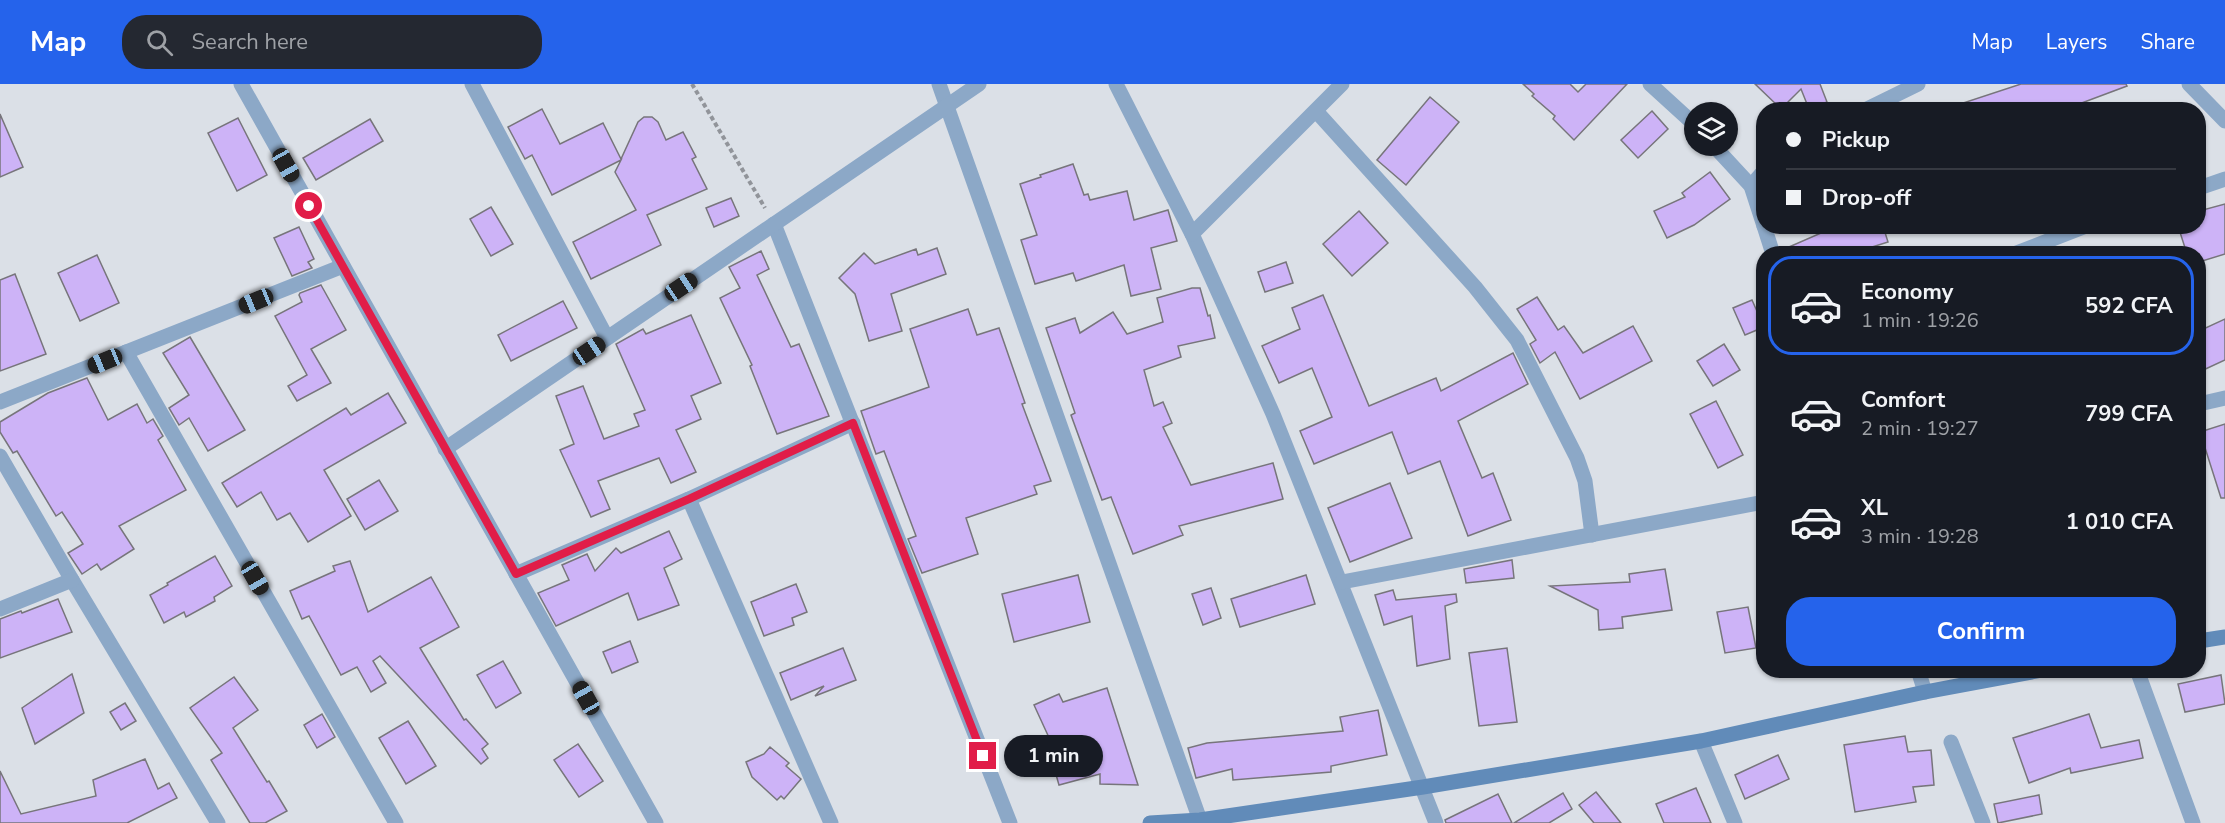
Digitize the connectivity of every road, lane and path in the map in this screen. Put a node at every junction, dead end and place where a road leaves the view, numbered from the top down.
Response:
1 (241, 84) edge
2 (472, 84) edge
3 (692, 84) edge
4 (939, 84) edge
5 (979, 84) edge
6 (1116, 84) edge
7 (1342, 84) edge
8 (1650, 84) edge
9 (1918, 84) edge
10 (2189, 84) edge
11 (1881, 102) edge
12 (948, 105) junction
13 (1316, 111) junction
14 (1684, 115) edge
15 (2225, 121) edge
16 (1723, 156) edge
17 (2225, 179) edge
18 (1756, 180) edge
19 (1751, 186) junction
20 (2206, 186) edge
21 (1756, 201) edge
22 (774, 224) junction
23 (1192, 234) junction
24 (2065, 234) edge
25 (2035, 246) edge
26 (343, 266) junction
27 (607, 338) junction
28 (126, 352) junction
29 (2225, 398) edge
30 (0, 402) edge
31 (2206, 403) edge
32 (853, 423) junction
33 (445, 449) junction
34 (0, 456) edge
35 (689, 499) junction
36 (1756, 504) edge
37 (1592, 535) junction
38 (516, 574) junction
39 (72, 580) junction
40 (1342, 582) junction
41 (0, 609) edge
42 (2225, 637) edge
43 (2206, 640) edge
44 (1921, 678) edge
45 (1999, 678) edge
46 (2140, 678) edge
47 (1925, 692) junction
48 (1701, 741) junction
49 (1951, 742) dead end
50 (1423, 787) junction
51 (1201, 822) edge
52 (218, 823) edge
53 (396, 823) edge
54 (656, 823) edge
55 (831, 823) edge
56 (1010, 823) edge
57 (1150, 823) edge
58 (1436, 823) edge
59 (1735, 823) edge
60 (1983, 823) edge
61 (2193, 823) edge

1 - 26 street
2 - 27 street
3 - 22 path
4 - 12 street
5 - 12 street
6 - 23 street
7 - 13 street
8 - 14 street
9 - 11 street
10 - 15 street
12 - 22 street
12 - 51 street
13 - 23 street
13 - 37 street
16 - 19 street
17 - 20 street
18 - 19 street
19 - 21 street
22 - 27 street
22 - 32 street
23 - 40 street
24 - 25 street
26 - 28 street
26 - 33 street
27 - 33 street
28 - 30 street
28 - 53 street
29 - 31 street
32 - 35 street
32 - 56 street
33 - 38 street
34 - 39 street
35 - 38 street
35 - 55 street
36 - 37 street
37 - 40 street
38 - 54 street
39 - 41 street
39 - 52 street
40 - 50 street
42 - 43 street
44 - 47 street
45 - 47 street
46 - 61 street
47 - 48 street
48 - 50 street
48 - 59 street
49 - 60 street
50 - 51 street
50 - 58 street
51 - 57 street

